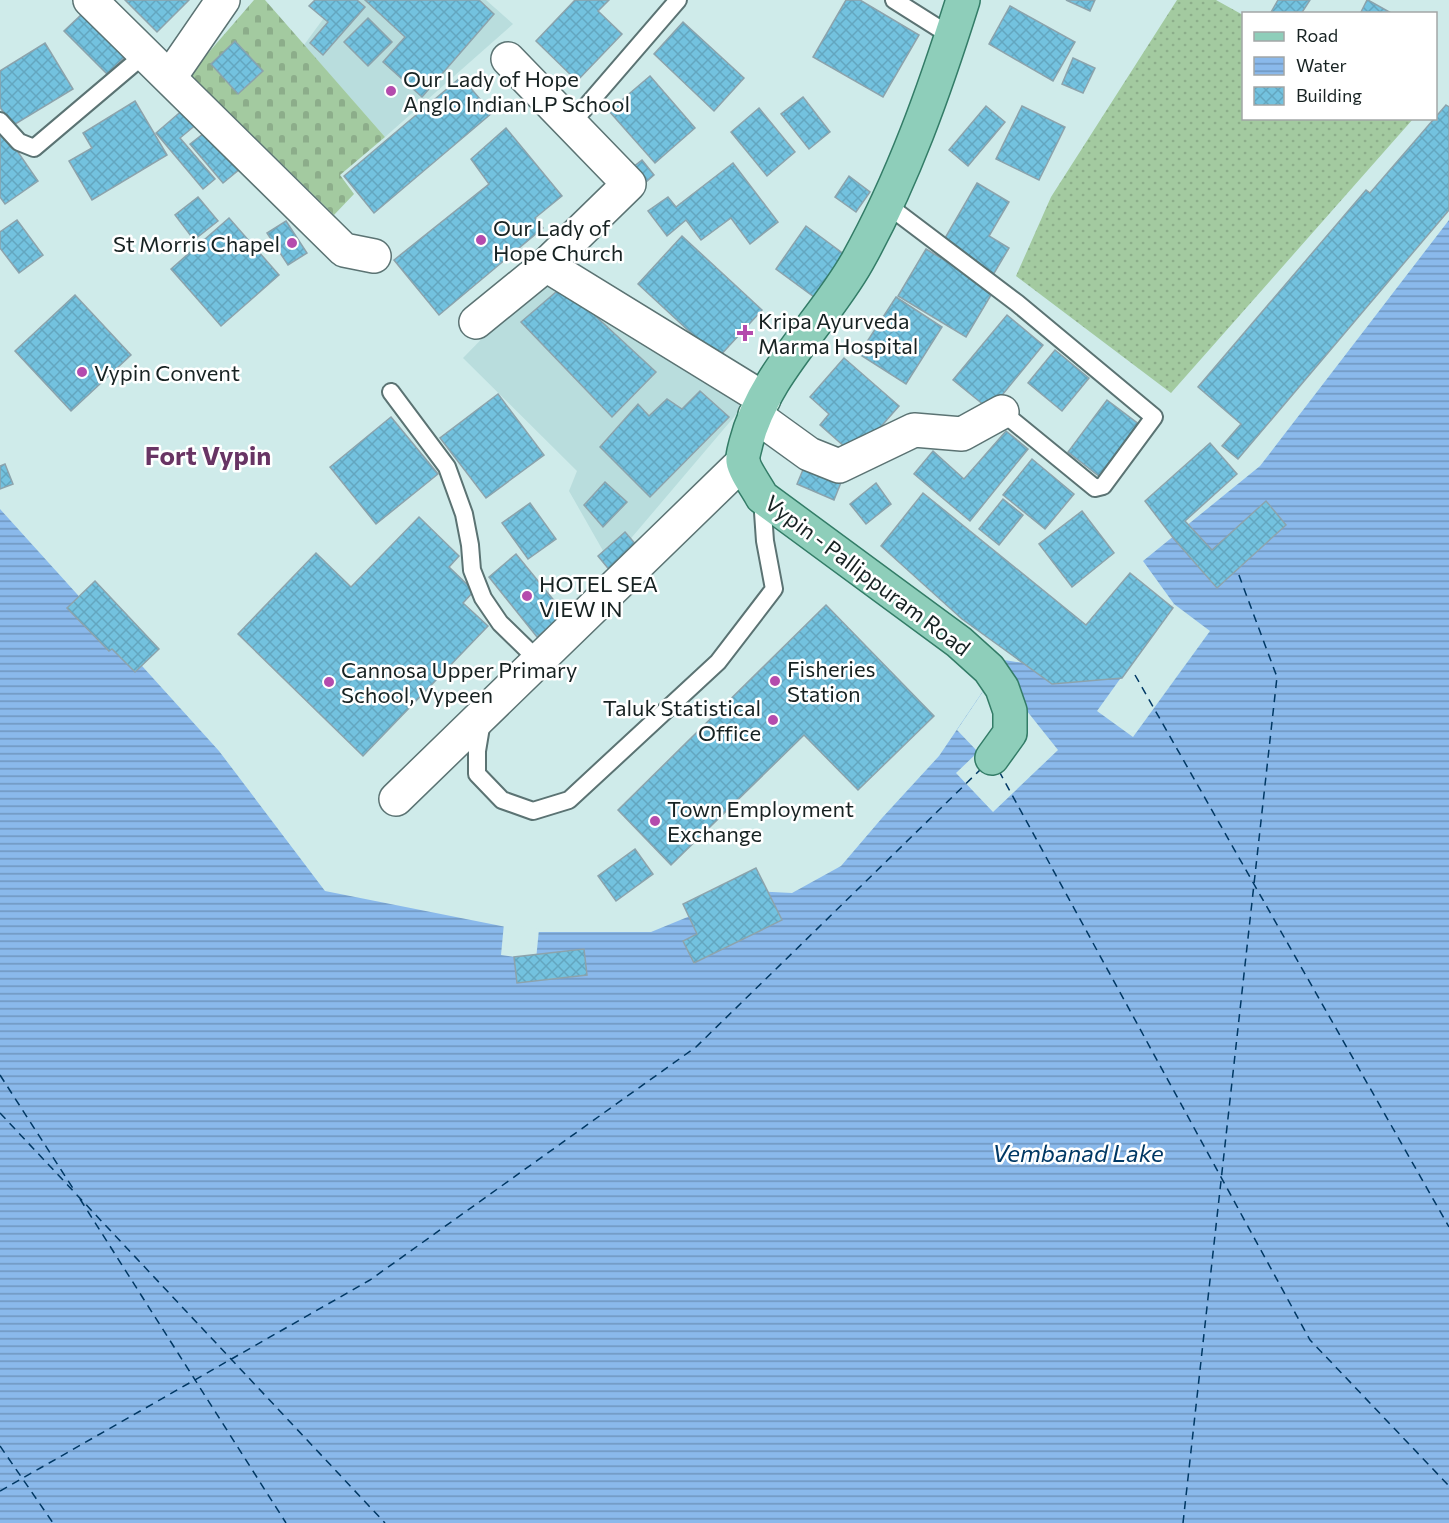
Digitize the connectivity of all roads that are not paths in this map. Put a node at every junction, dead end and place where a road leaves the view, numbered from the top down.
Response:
1 (90, 0) edge
2 (223, 0) edge
3 (678, 0) edge
4 (894, 0) edge
5 (963, 0) edge
6 (951, 36) junction
7 (145, 54) junction
8 (507, 59) dead end
9 (170, 77) junction
10 (0, 121) edge
11 (571, 124) junction
12 (886, 204) junction
13 (374, 256) dead end
14 (546, 265) junction
15 (476, 322) dead end
16 (391, 392) dead end
17 (760, 407) junction
18 (1002, 412) joint
19 (743, 462) junction
20 (762, 497) junction
21 (538, 660) junction
22 (483, 713) junction
23 (992, 758) dead end
24 (396, 799) dead end

1 - 7 street
2 - 9 street
3 - 11 lane
4 - 6 lane
5 - 6 main road
6 - 12 main road
7 - 9 street
7 - 10 lane
8 - 11 street
9 - 13 street
11 - 14 street
12 - 17 main road
12 - 18 lane
14 - 15 street
14 - 17 street
16 - 21 lane
17 - 18 street
17 - 19 main road
19 - 20 main road, Vypin - Pallippuram Road
19 - 21 street
20 - 22 lane
20 - 23 main road, Vypin - Pallippuram Road
21 - 22 street
22 - 24 street

